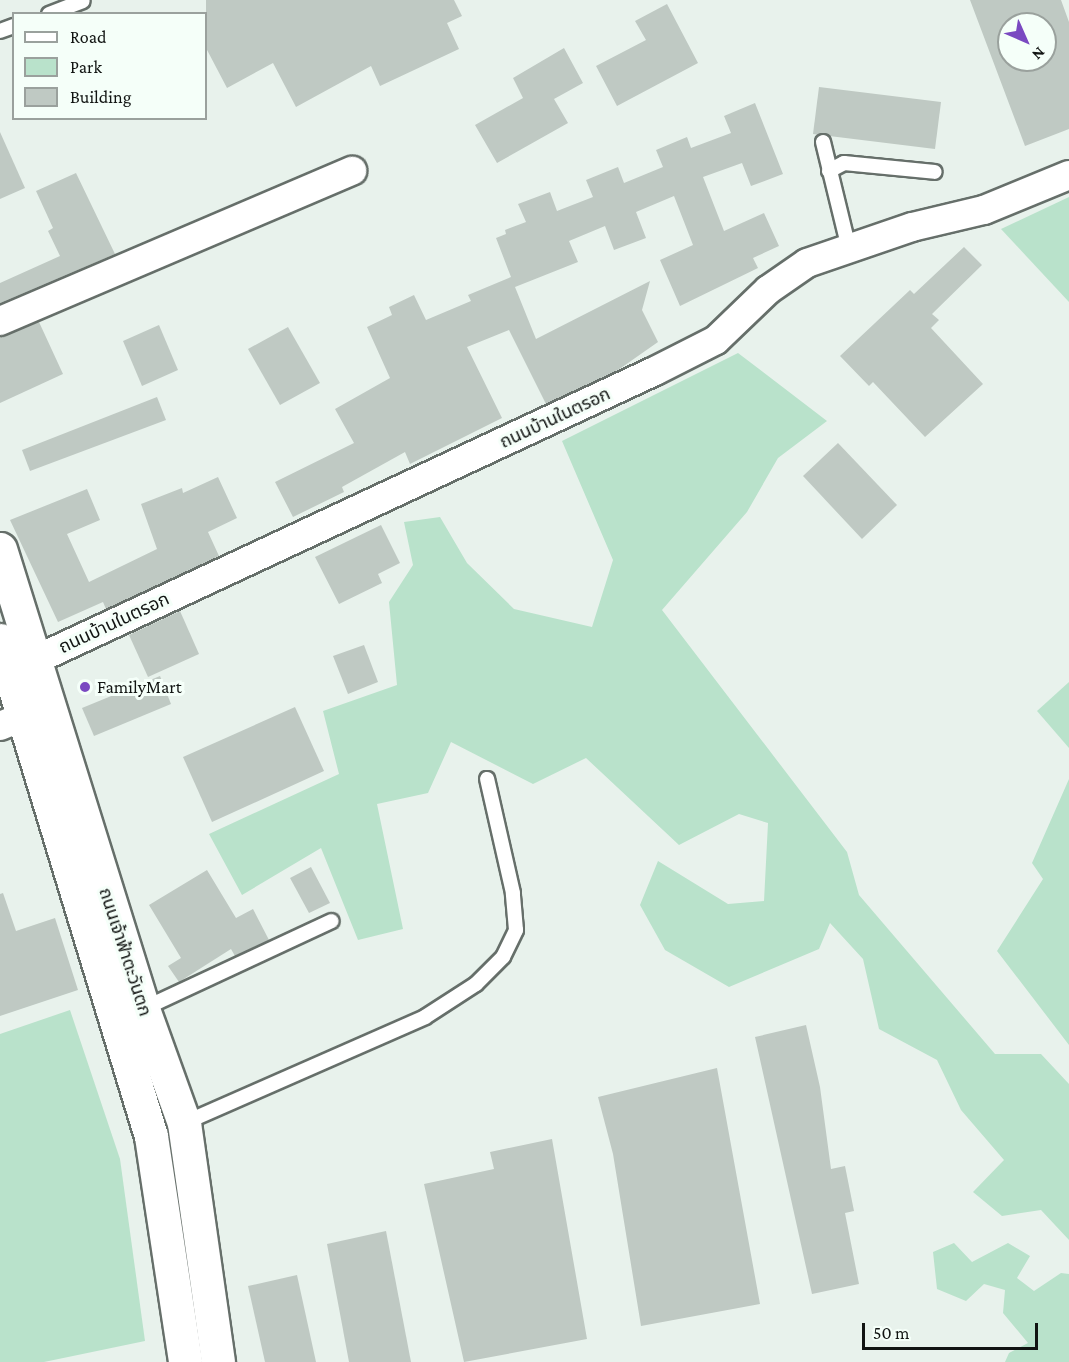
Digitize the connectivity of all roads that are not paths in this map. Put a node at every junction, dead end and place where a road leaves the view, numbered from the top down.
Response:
1 (83, 1) edge
2 (54, 12) edge
3 (824, 142) dead end
4 (352, 171) dead end
5 (829, 171) junction
6 (935, 171) dead end
7 (1069, 175) edge
8 (849, 249) junction
9 (0, 321) edge
10 (0, 549) edge
11 (0, 640) edge
12 (33, 660) junction
13 (13, 721) edge
14 (487, 780) dead end
15 (332, 921) dead end
16 (143, 1009) junction
17 (184, 1123) junction
18 (185, 1362) edge
19 (218, 1362) edge

1 - 2 lane
3 - 5 lane
4 - 9 street
5 - 6 lane
5 - 8 lane
7 - 8 street, ถนนบ้านในตรอก
8 - 12 street, ถนนบ้านในตรอก
10 - 12 main road, ถนนเจ้าฟ้าตะวันตก
11 - 13 main road, ถนนเจ้าฟ้าตะวันตก
12 - 16 main road, ถนนเจ้าฟ้าตะวันตก
13 - 18 main road, ถนนเจ้าฟ้าตะวันตก
14 - 17 lane
15 - 16 lane
16 - 17 main road, ถนนเจ้าฟ้าตะวันตก
17 - 19 main road, ถนนเจ้าฟ้าตะวันตก

